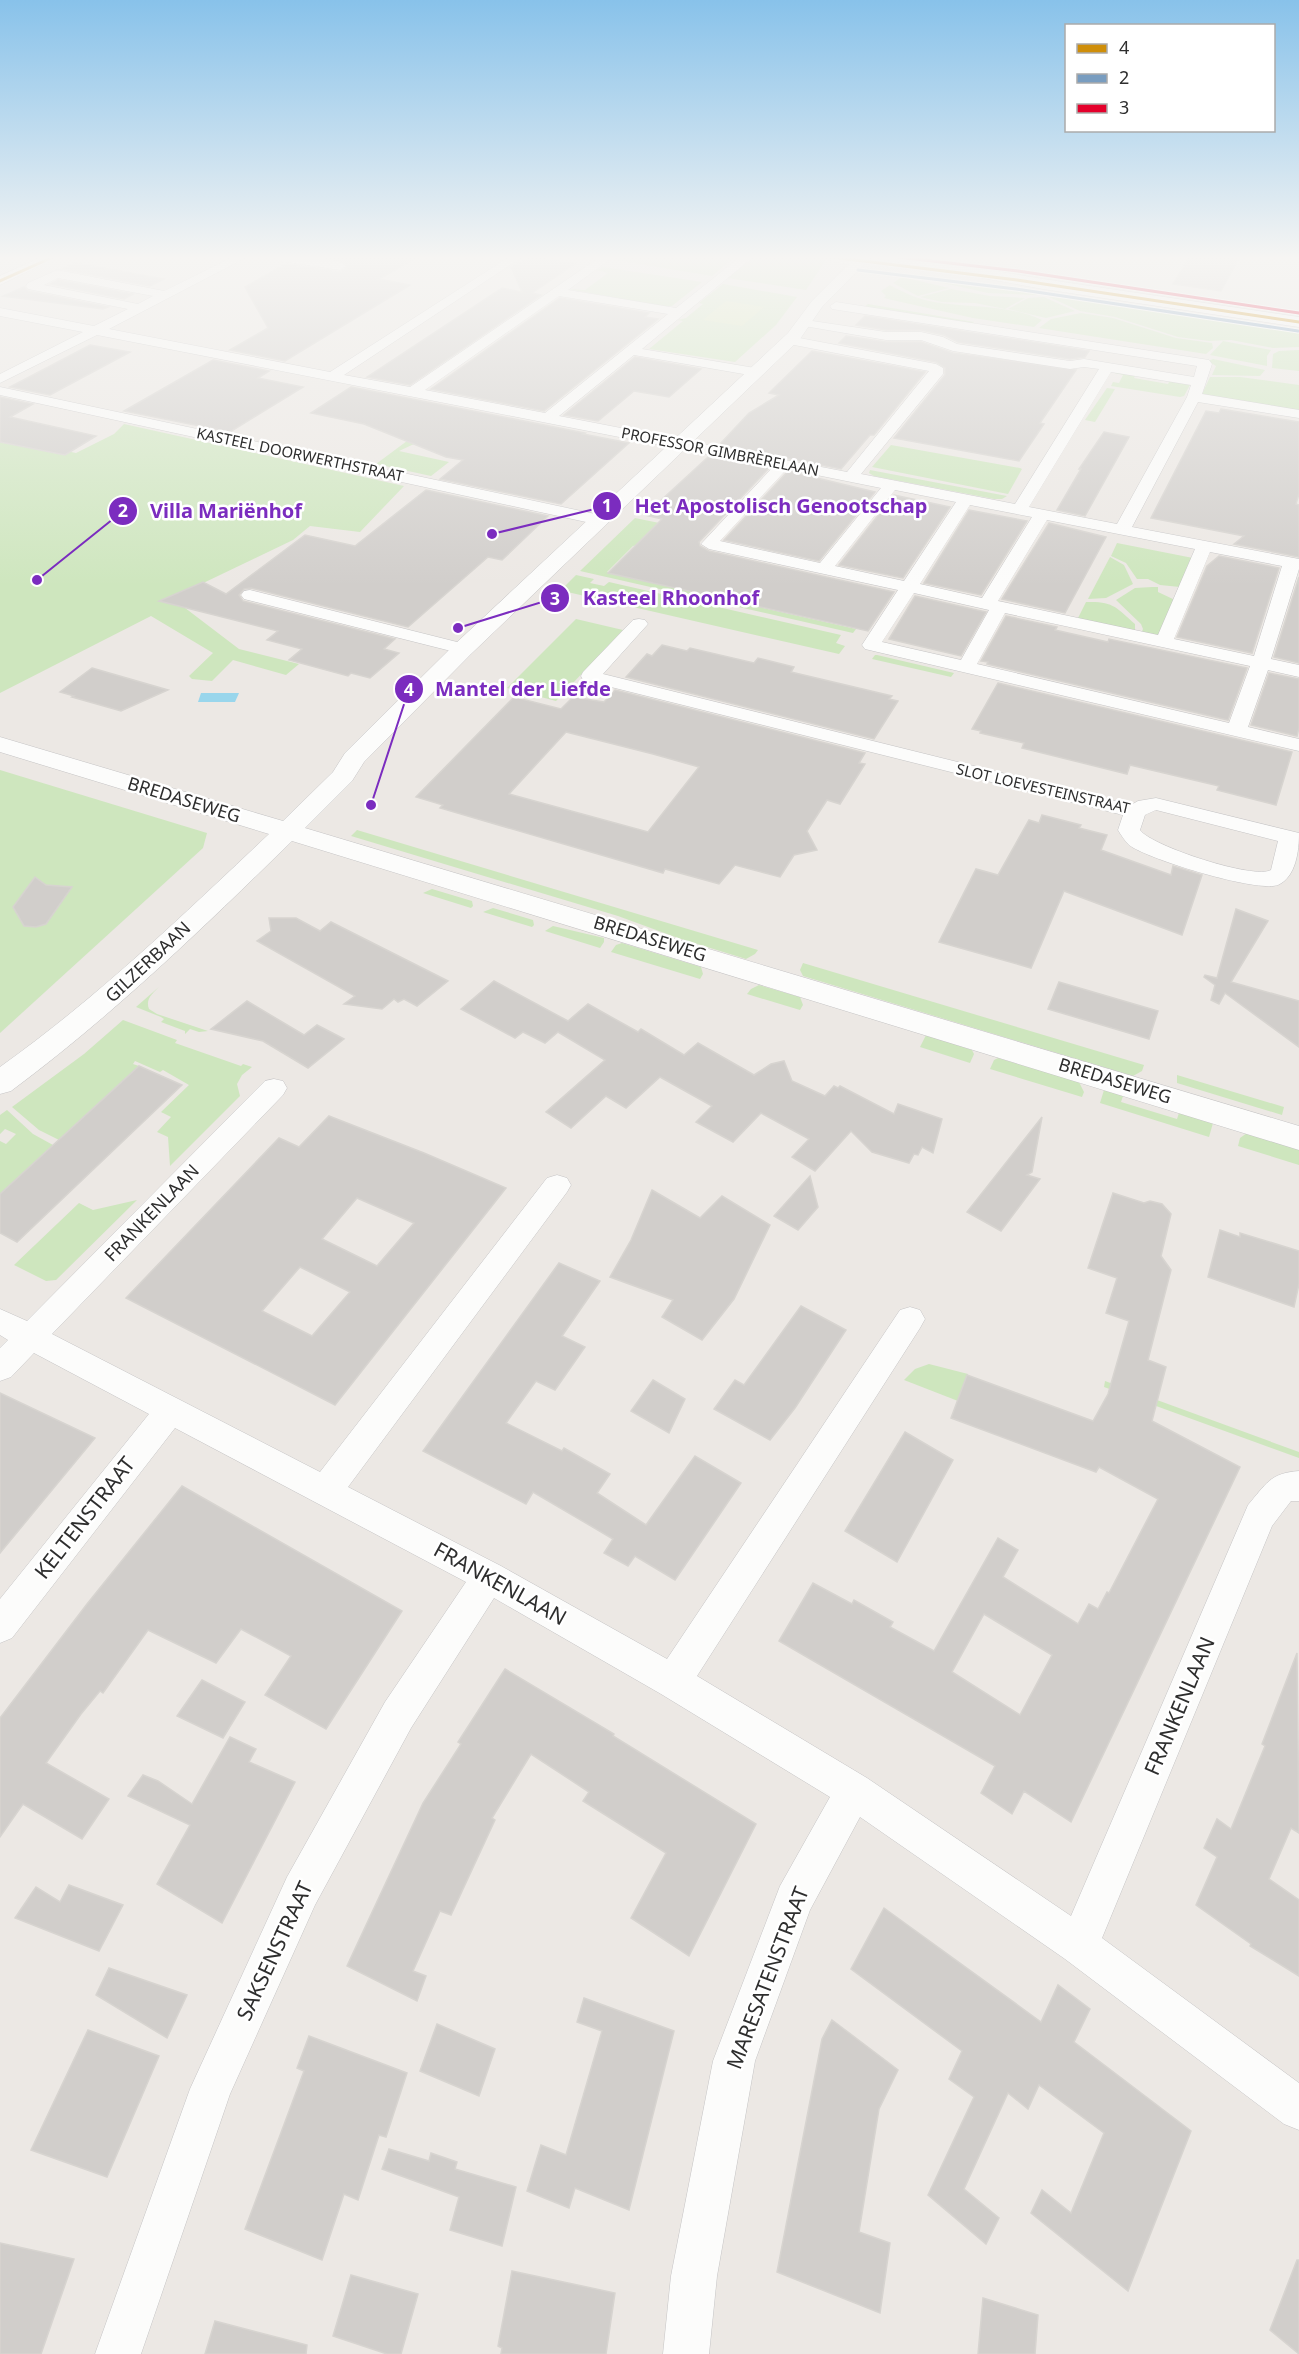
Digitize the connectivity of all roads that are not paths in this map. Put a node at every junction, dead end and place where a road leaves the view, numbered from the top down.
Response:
1 (24, 367) edge
2 (286, 367) edge
3 (347, 367) edge
4 (450, 367) edge
5 (612, 367) edge
6 (725, 367) edge
7 (761, 367) edge
8 (932, 367) edge
9 (1107, 367) joint
10 (1164, 367) edge
11 (755, 372) junction
12 (1202, 374) junction
13 (333, 376) junction
14 (0, 379) edge
15 (0, 391) edge
16 (414, 392) junction
17 (1194, 397) junction
18 (1299, 414) edge
19 (548, 418) junction
20 (680, 444) junction
21 (784, 464) junction
22 (851, 477) junction
23 (891, 485) junction
24 (966, 499) junction
25 (1019, 510) junction
26 (1042, 514) junction
27 (600, 520) junction
28 (1122, 530) junction
29 (1204, 546) junction
30 (1295, 563) edge
31 (824, 569) junction
32 (909, 587) junction
33 (249, 595) dead end
34 (993, 605) junction
35 (639, 624) dead end
36 (1164, 642) junction
37 (463, 649) junction
38 (1261, 662) junction
39 (966, 668) junction
40 (1299, 671) edge
41 (1236, 732) junction
42 (0, 744) edge
43 (1299, 745) edge
44 (1135, 812) junction
45 (275, 827) junction
46 (1295, 839) edge
47 (0, 1058) edge
48 (0, 1083) edge
49 (274, 1088) dead end
50 (1299, 1138) edge
51 (556, 1185) dead end
52 (910, 1319) dead end
53 (0, 1321) edge
54 (30, 1338) junction
55 (0, 1368) edge
56 (170, 1411) junction
57 (1299, 1486) edge
58 (326, 1490) junction
59 (489, 1577) junction
60 (0, 1626) edge
61 (672, 1682) junction
62 (854, 1791) junction
63 (1079, 1945) junction
64 (1299, 2109) edge
65 (118, 2354) edge
66 (686, 2354) edge

1 - 14 street
2 - 13 street, PROFESSOR GIMBRÈRELAAN
3 - 13 street
4 - 16 street
5 - 19 street
6 - 11 street
7 - 11 street
8 - 22 street
9 - 12 street
9 - 25 street
10 - 12 street
11 - 20 street
12 - 17 street
13 - 16 street, PROFESSOR GIMBRÈRELAAN
15 - 27 street, KASTEEL DOORWERTHSTRAAT
16 - 19 street, PROFESSOR GIMBRÈRELAAN
17 - 18 street
17 - 28 street
19 - 20 street, PROFESSOR GIMBRÈRELAAN
20 - 21 street, PROFESSOR GIMBRÈRELAAN
20 - 27 street
21 - 22 street, PROFESSOR GIMBRÈRELAAN
21 - 31 street
22 - 23 street, PROFESSOR GIMBRÈRELAAN
23 - 24 street, PROFESSOR GIMBRÈRELAAN
23 - 31 street
24 - 25 street, PROFESSOR GIMBRÈRELAAN
24 - 32 street
25 - 26 street, PROFESSOR GIMBRÈRELAAN
26 - 28 street, PROFESSOR GIMBRÈRELAAN
26 - 34 street
27 - 37 street
28 - 29 street, PROFESSOR GIMBRÈRELAAN
29 - 30 street, PROFESSOR GIMBRÈRELAAN
29 - 36 street
30 - 38 street
31 - 32 street
32 - 34 street
32 - 39 street
33 - 37 street
34 - 36 street
34 - 39 street
35 - 44 street, SLOT LOEVESTEINSTRAAT
36 - 38 street
37 - 45 street
38 - 40 street
38 - 41 street
39 - 41 street
41 - 43 street
42 - 45 street, BREDASEWEG
44 - 46 street, SLOT LOEVESTEINSTRAAT
44 - 46 street
45 - 47 street, GILZERBAAN
45 - 48 street, GILZERBAAN
45 - 50 street, BREDASEWEG
49 - 54 street, FRANKENLAAN
51 - 58 street
52 - 61 street
53 - 54 street, FRANKENLAAN
54 - 55 street
54 - 56 street, FRANKENLAAN
56 - 58 street, FRANKENLAAN
56 - 60 street, KELTENSTRAAT
57 - 63 street, FRANKENLAAN
58 - 59 street, FRANKENLAAN
59 - 61 street, FRANKENLAAN
59 - 65 street, SAKSENSTRAAT
61 - 62 street, FRANKENLAAN
62 - 63 street, FRANKENLAAN
62 - 66 street, MARESATENSTRAAT
63 - 64 street, FRANKENLAAN

